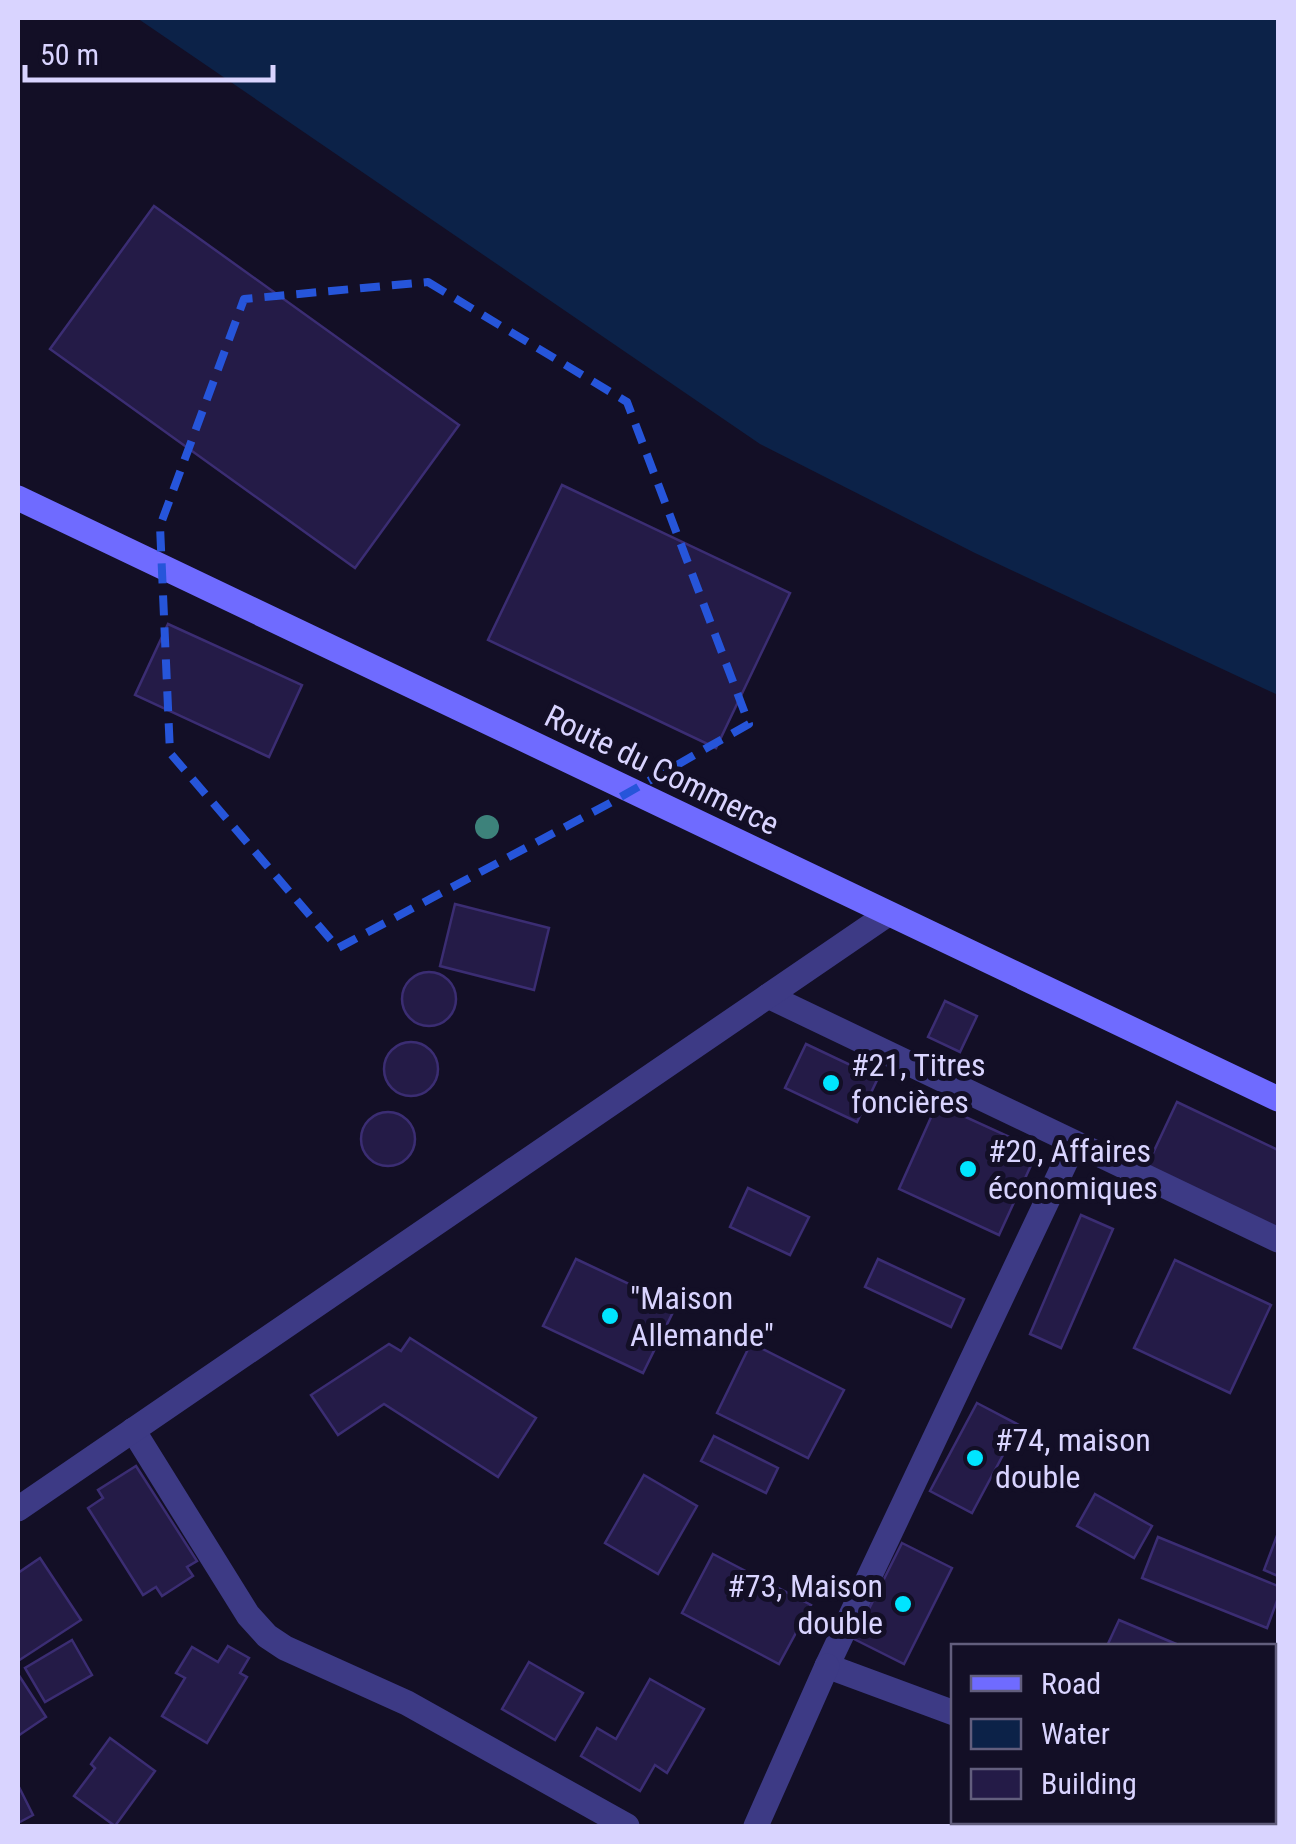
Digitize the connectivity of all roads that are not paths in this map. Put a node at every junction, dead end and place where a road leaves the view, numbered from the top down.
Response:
1 (18, 498) edge
2 (888, 914) junction
3 (768, 996) junction
4 (1278, 1099) edge
5 (1074, 1144) junction
6 (1278, 1240) edge
7 (133, 1430) junction
8 (18, 1510) edge
9 (827, 1666) junction
10 (951, 1712) edge
11 (626, 1826) edge
12 (756, 1826) edge

1 - 2 street, Route du Commerce
2 - 3 street
2 - 4 street, Route du Commerce
3 - 5 street
3 - 7 street
5 - 6 street
5 - 9 street
7 - 8 street
7 - 11 street
9 - 10 street
9 - 12 street

